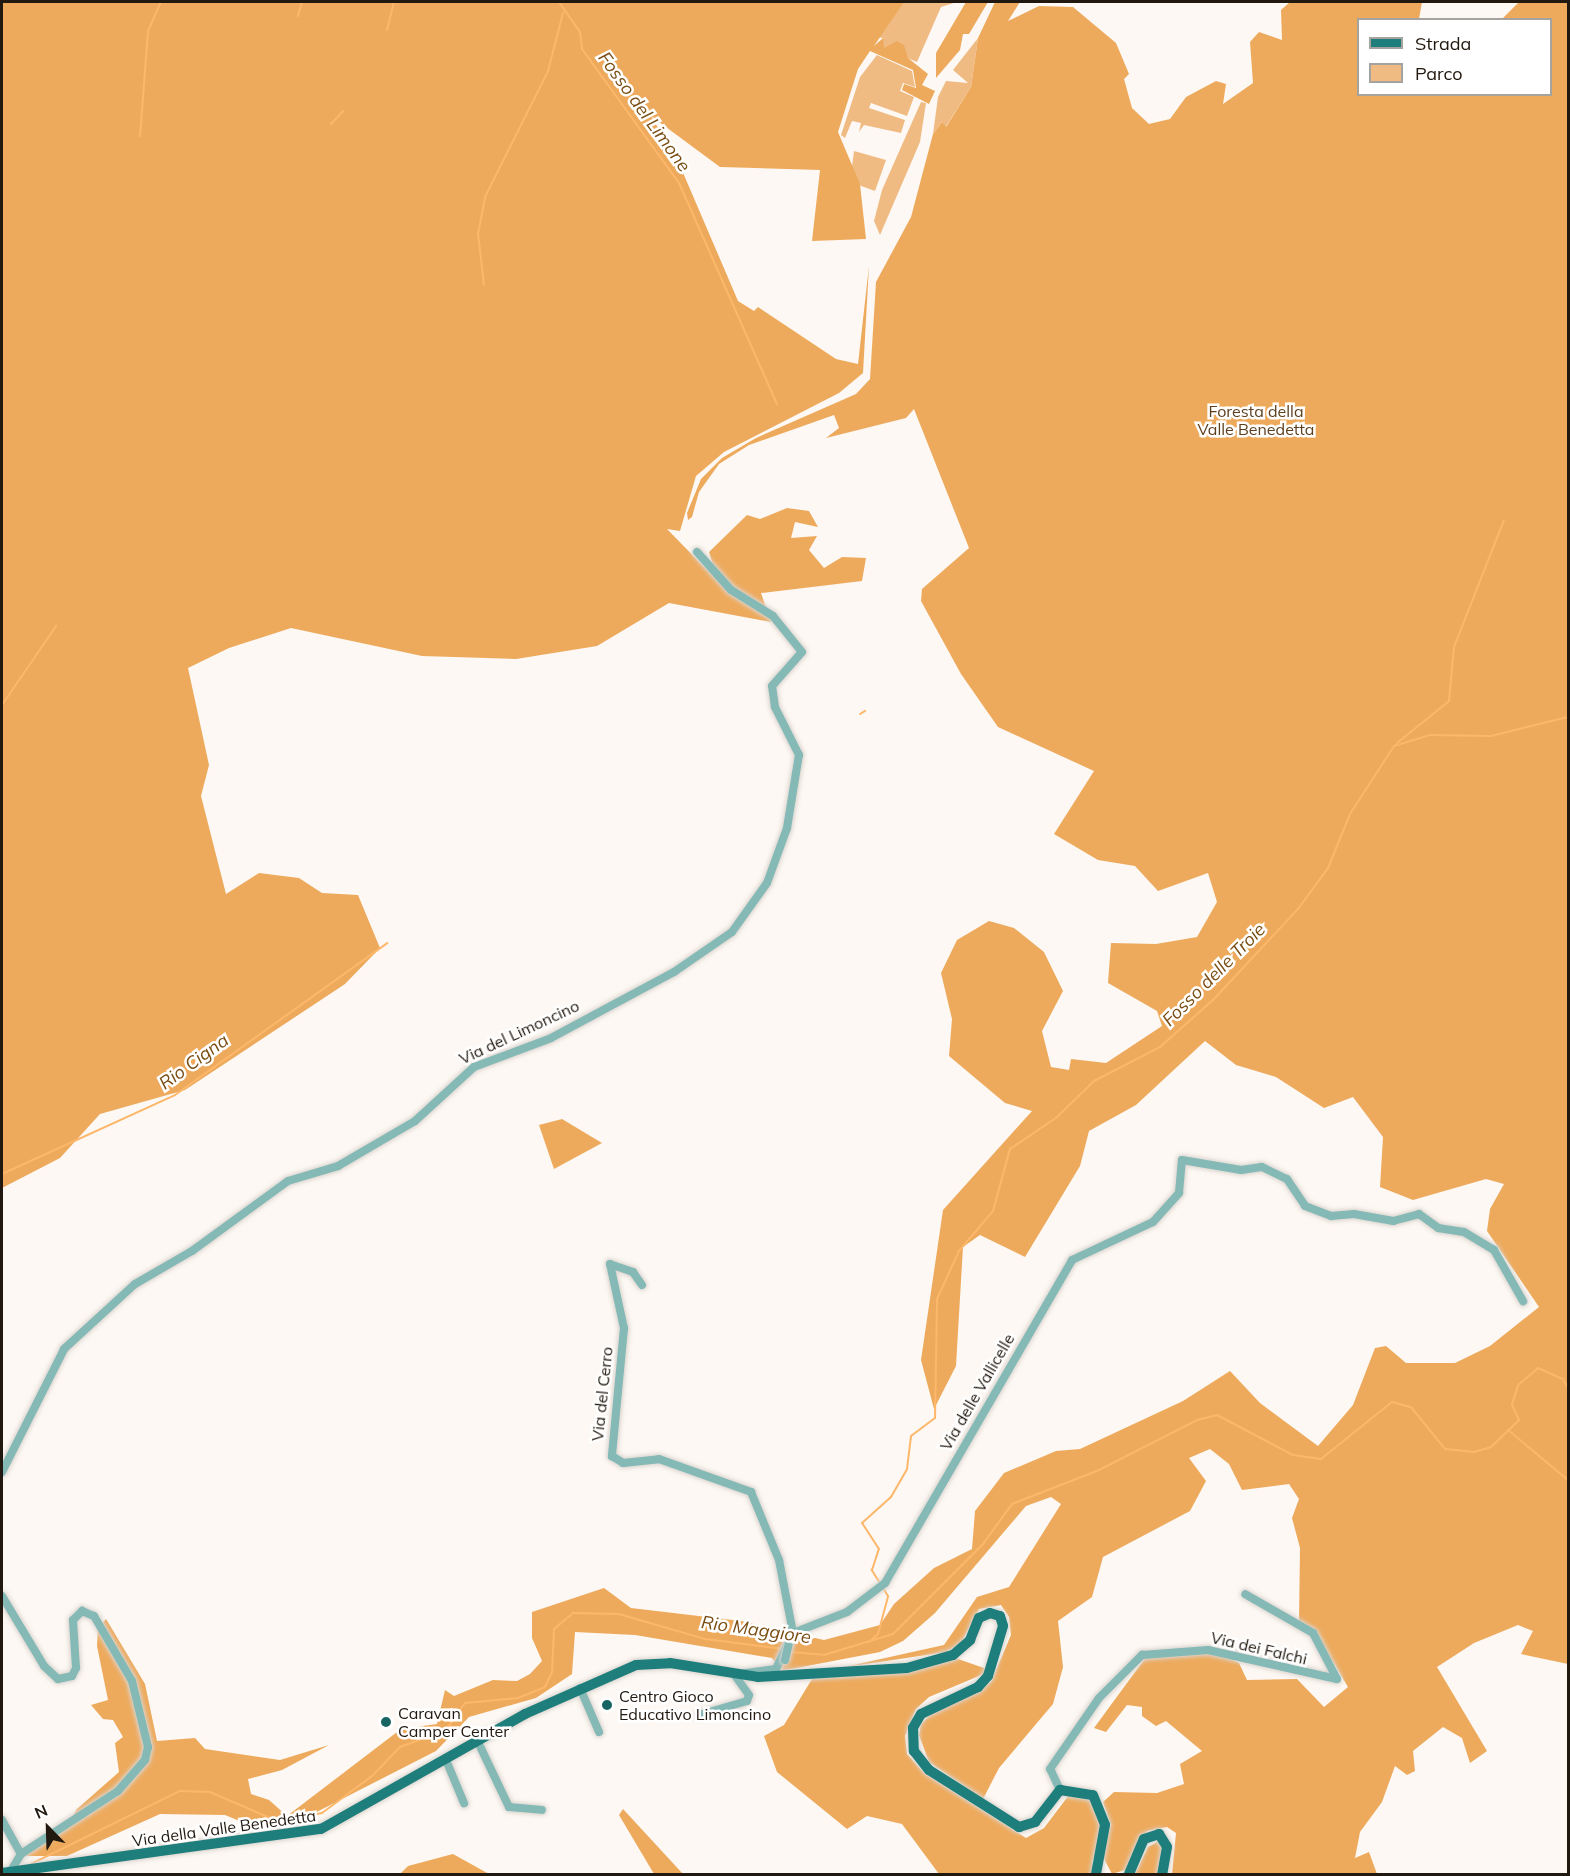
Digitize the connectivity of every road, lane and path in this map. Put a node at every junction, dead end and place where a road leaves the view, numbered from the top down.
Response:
1 (697, 552) dead end
2 (642, 1285) dead end
3 (1523, 1301) dead end
4 (2, 1472) edge
5 (1245, 1594) dead end
6 (2, 1596) edge
7 (792, 1636) junction
8 (736, 1674) junction
9 (580, 1688) junction
10 (699, 1714) dead end
11 (600, 1732) dead end
12 (478, 1742) junction
13 (446, 1760) junction
14 (1059, 1790) junction
15 (464, 1803) dead end
16 (542, 1810) dead end
17 (2, 1820) edge
18 (21, 1854) junction
19 (48, 1871) edge
20 (10, 1872) edge
21 (1096, 1875) edge
22 (1129, 1875) edge
23 (1162, 1875) edge

1 - 4 street, Via del Limoncino
2 - 7 street, Via del Cerro
3 - 7 street, Via delle Vallicelle
5 - 14 street, Via dei Falchi
6 - 18 street
7 - 8 street, bridge
8 - 9 main road, Via della Valle Benedetta
8 - 10 street
8 - 14 main road, Via della Valle Benedetta
9 - 11 street
9 - 12 main road, Via della Valle Benedetta
12 - 13 main road, Via della Valle Benedetta
12 - 16 street
13 - 15 street
13 - 19 main road, Via della Valle Benedetta
14 - 21 main road
17 - 18 street
18 - 20 street
19 - 20 main road, Via della Valle Benedetta
22 - 23 main road

